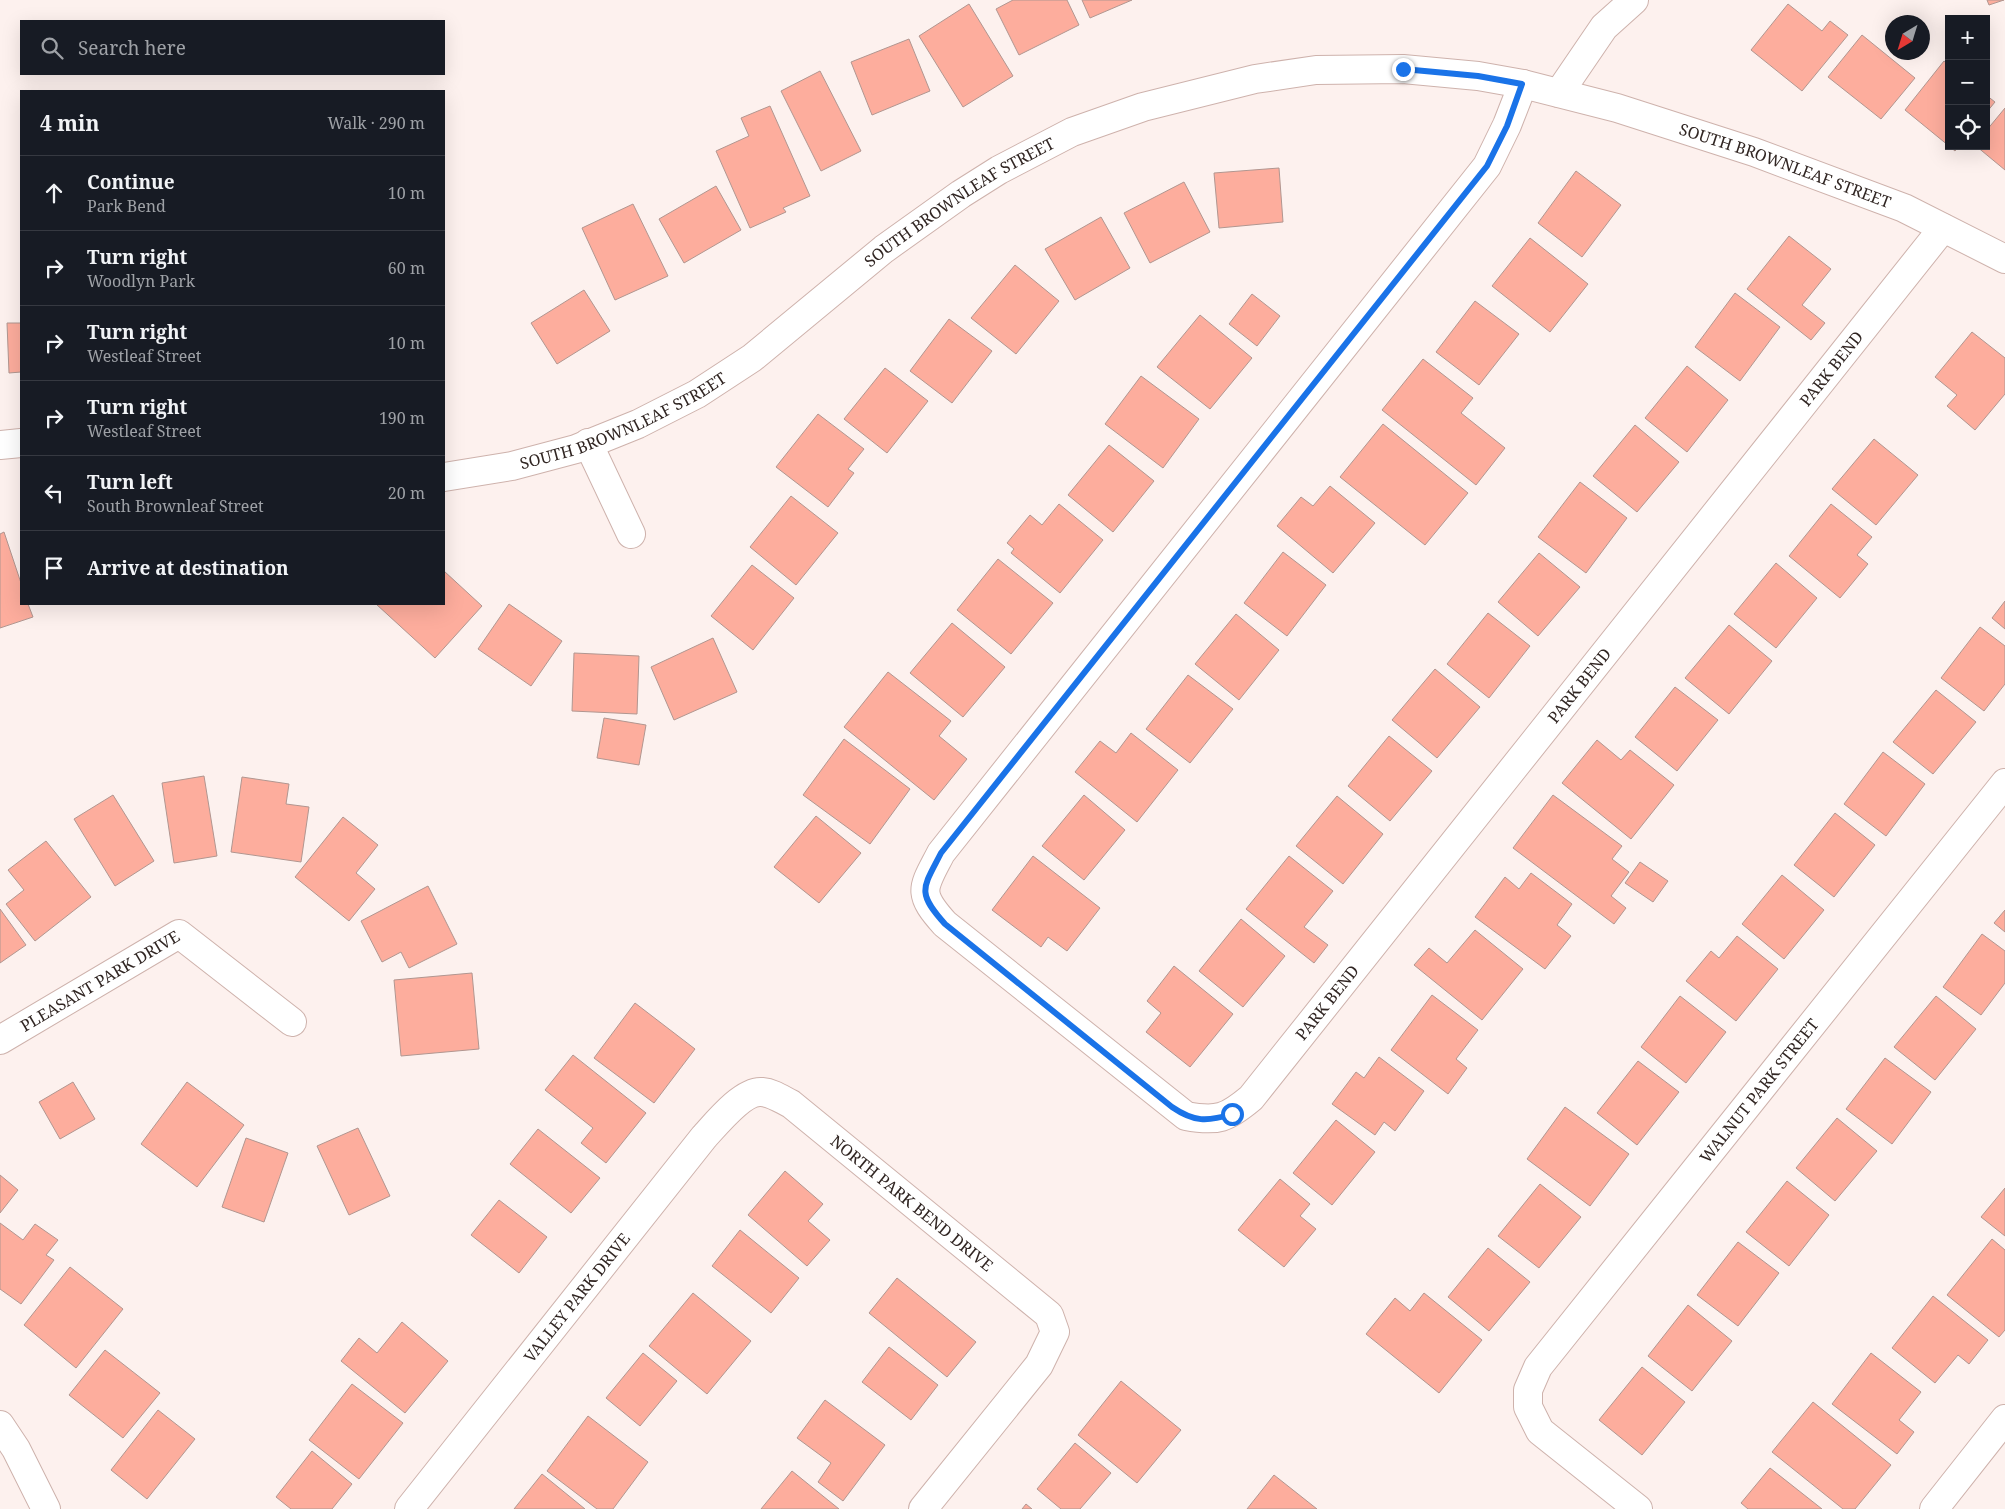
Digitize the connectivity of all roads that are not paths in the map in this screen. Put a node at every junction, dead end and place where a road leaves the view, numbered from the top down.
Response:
1 (1634, 0) edge
2 (1522, 84) junction
3 (1559, 93) junction
4 (1943, 228) junction
5 (2005, 258) edge
6 (20, 443) edge
7 (588, 444) junction
8 (0, 445) edge
9 (445, 477) edge
10 (632, 534) dead end
11 (2005, 783) edge
12 (292, 1022) dead end
13 (0, 1040) edge
14 (752, 1093) joint
15 (2005, 1419) edge
16 (0, 1425) edge
17 (46, 1509) edge
18 (409, 1509) edge
19 (923, 1509) edge
20 (1638, 1509) edge
21 (1934, 1509) edge

1 - 3 street
2 - 3 street, SOUTH BROWNLEAF STREET
2 - 4 street, PARK BEND
2 - 7 street, SOUTH BROWNLEAF STREET
3 - 4 street, SOUTH BROWNLEAF STREET
4 - 5 street, SOUTH BROWNLEAF STREET
6 - 8 street
7 - 9 street, SOUTH BROWNLEAF STREET
7 - 10 street
11 - 20 street, WALNUT PARK STREET
12 - 13 street, PLEASANT PARK DRIVE
14 - 18 street, VALLEY PARK DRIVE
14 - 19 street, NORTH PARK BEND DRIVE
15 - 21 street
16 - 17 street

